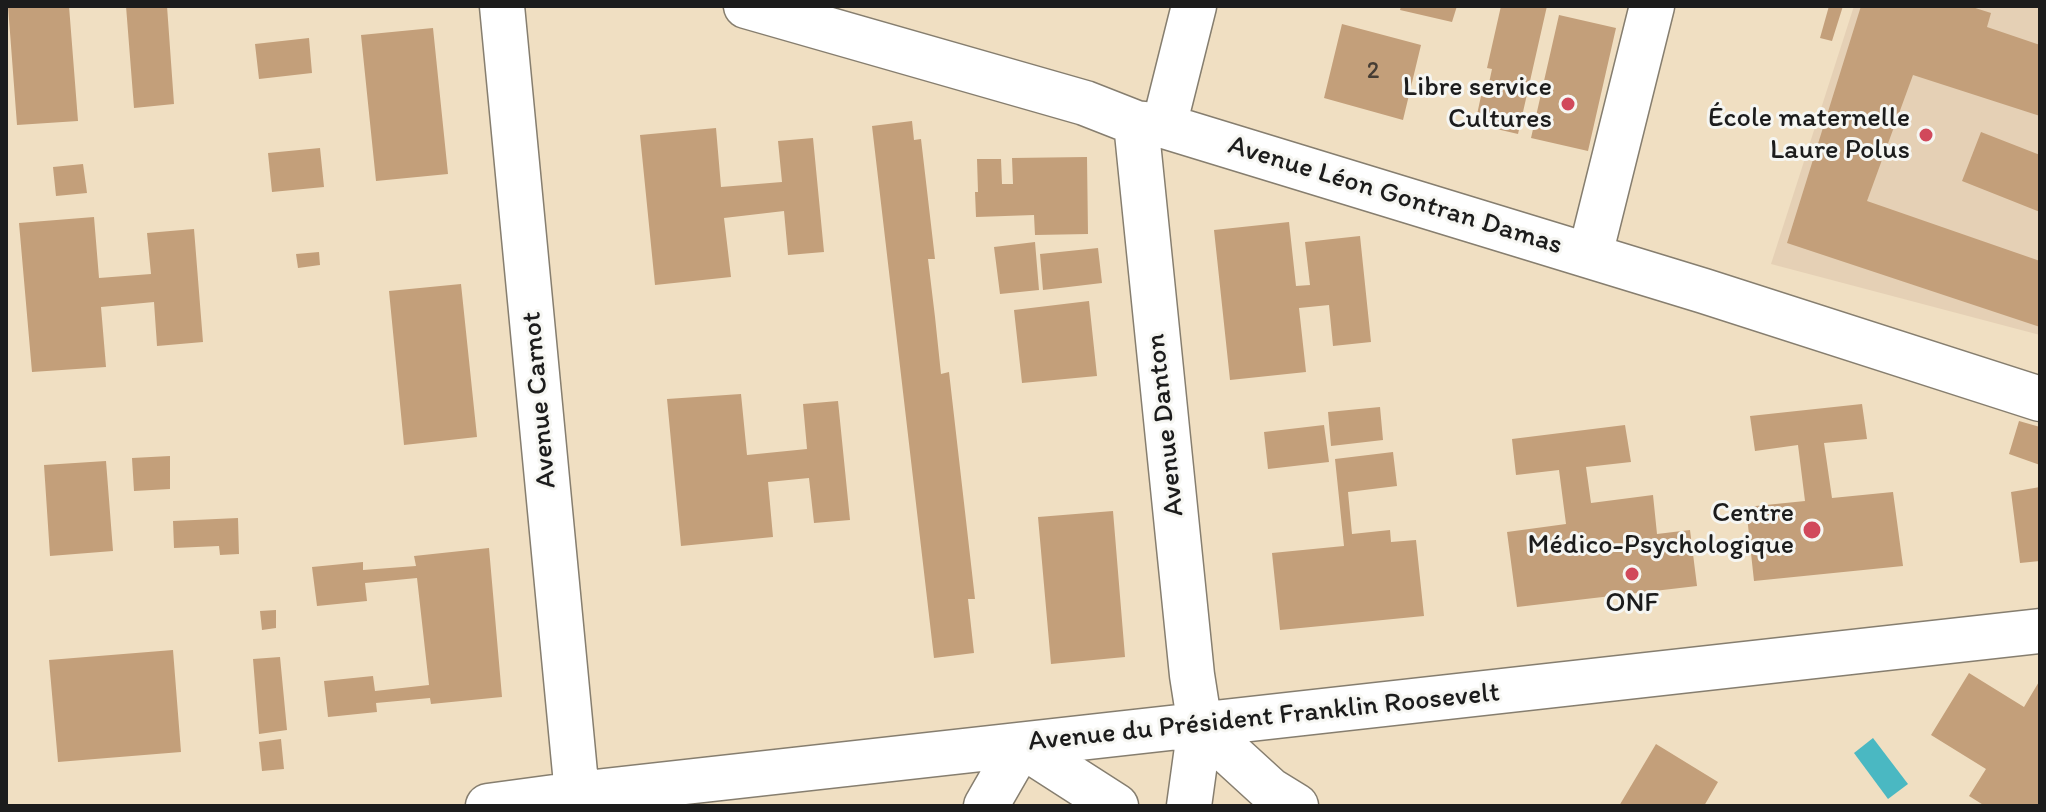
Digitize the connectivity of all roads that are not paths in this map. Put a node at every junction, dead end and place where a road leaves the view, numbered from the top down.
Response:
1 (502, 6) edge
2 (746, 6) edge
3 (1194, 6) edge
4 (1652, 6) edge
5 (1150, 124) junction
6 (1590, 255) junction
7 (2040, 399) edge
8 (2040, 631) edge
9 (1200, 726) junction
10 (1021, 745) junction
11 (577, 794) junction
12 (488, 806) edge
13 (986, 806) edge
14 (1116, 806) edge
15 (1189, 806) edge
16 (1296, 806) edge

1 - 11 street, Avenue Carnot
2 - 5 street, Avenue Léon Gontran Damas
3 - 5 street, Avenue Danton
4 - 6 street
5 - 6 street, Avenue Léon Gontran Damas
5 - 9 street, Avenue Danton
6 - 7 street, Avenue Léon Gontran Damas
8 - 9 street, Avenue du Président Franklin Roosevelt
9 - 10 street, Avenue du Président Franklin Roosevelt
9 - 15 street, Avenue Danton
9 - 16 street
10 - 11 street, Avenue du Président Franklin Roosevelt
10 - 13 street
10 - 14 street
11 - 12 street, Avenue du Président Franklin Roosevelt

